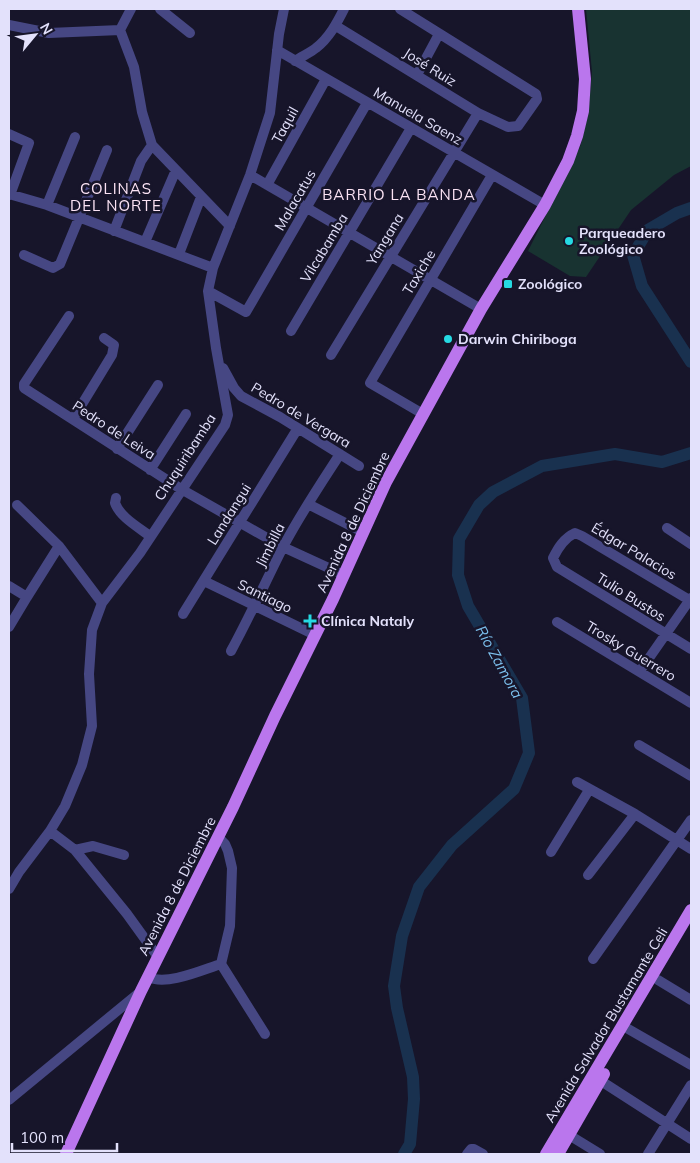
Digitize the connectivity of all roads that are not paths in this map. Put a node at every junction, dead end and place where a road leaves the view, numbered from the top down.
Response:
1 (132, 9) edge
2 (160, 9) edge
3 (284, 9) edge
4 (344, 9) edge
5 (400, 9) edge
6 (578, 9) edge
7 (9, 25) edge
8 (336, 26) junction
9 (120, 30) junction
10 (190, 33) dead end
11 (439, 34) junction
12 (277, 50) junction
13 (295, 61) junction
14 (417, 75) junction
15 (326, 79) junction
16 (368, 102) junction
17 (478, 113) junction
18 (411, 128) junction
19 (9, 134) edge
20 (75, 137) dead end
21 (152, 145) junction
22 (107, 150) dead end
23 (454, 152) junction
24 (176, 170) junction
25 (492, 175) junction
26 (250, 176) junction
27 (267, 185) junction
28 (9, 194) edge
29 (202, 197) junction
30 (47, 205) junction
31 (544, 205) junction
32 (306, 208) junction
33 (80, 218) junction
34 (230, 226) junction
35 (114, 231) junction
36 (349, 233) junction
37 (145, 242) junction
38 (179, 254) junction
39 (24, 255) dead end
40 (390, 257) junction
41 (213, 268) junction
42 (430, 280) junction
43 (208, 291) junction
44 (480, 309) junction
45 (69, 316) dead end
46 (291, 331) dead end
47 (104, 338) dead end
48 (331, 355) dead end
49 (218, 359) junction
50 (158, 385) dead end
51 (186, 414) dead end
52 (423, 414) junction
53 (73, 419) junction
54 (298, 428) junction
55 (117, 449) junction
56 (340, 454) junction
57 (359, 466) dead end
58 (150, 470) junction
59 (181, 489) junction
60 (116, 498) dead end
61 (308, 504) junction
62 (17, 505) dead end
63 (240, 524) junction
64 (667, 528) dead end
65 (363, 532) junction
66 (150, 536) junction
67 (691, 544) edge
68 (59, 546) junction
69 (283, 548) junction
70 (557, 567) joint
71 (344, 575) junction
72 (204, 581) junction
73 (9, 586) edge
74 (27, 597) junction
75 (691, 600) edge
76 (102, 604) junction
77 (255, 607) junction
78 (183, 614) dead end
79 (557, 622) dead end
80 (9, 626) edge
81 (665, 634) junction
82 (315, 635) junction
83 (691, 649) edge
84 (231, 652) dead end
85 (640, 671) junction
86 (691, 703) edge
87 (639, 745) dead end
88 (691, 776) edge
89 (577, 782) dead end
90 (589, 790) junction
91 (636, 814) junction
92 (691, 820) edge
93 (50, 831) junction
94 (218, 837) junction
95 (678, 840) junction
96 (691, 849) edge
97 (76, 850) junction
98 (551, 852) dead end
99 (124, 855) dead end
100 (588, 876) dead end
101 (9, 889) edge
102 (691, 910) edge
103 (689, 925) edge
104 (158, 957) junction
105 (593, 959) dead end
106 (221, 964) junction
107 (148, 977) junction
108 (658, 980) junction
109 (141, 991) junction
110 (691, 1000) edge
111 (626, 1028) junction
112 (265, 1034) dead end
113 (691, 1065) edge
114 (601, 1081) junction
115 (691, 1085) edge
116 (9, 1100) edge
117 (667, 1124) junction
118 (564, 1138) junction
119 (691, 1139) edge
120 (468, 1152) edge
121 (66, 1154) edge
122 (483, 1154) edge
123 (546, 1154) edge
124 (558, 1154) edge
125 (600, 1154) edge
126 (648, 1154) edge

1 - 9 street
2 - 10 street
3 - 12 street, Chuquiribamba
4 - 8 street
5 - 11 street
6 - 31 main road, Avenida 8 de Diciembre
7 - 9 street
8 - 13 street
8 - 14 street, José Ruiz
9 - 21 street
11 - 14 street
11 - 17 street, José Ruiz
12 - 13 street, Manuela Saenz
12 - 26 street, Chuquiribamba
13 - 15 street, Manuela Saenz
14 - 17 street, José Ruiz
15 - 16 street, Manuela Saenz
15 - 27 street, Taquil
16 - 18 street, Manuela Saenz
16 - 32 street, Malacatus
17 - 23 street, Yangana
18 - 23 street, Manuela Saenz
18 - 36 street, Vilcabamba
19 - 28 street
20 - 30 street
21 - 24 street
21 - 35 street
22 - 33 street
23 - 25 street, Manuela Saenz
23 - 40 street, Yangana
24 - 29 street
24 - 37 street
25 - 31 street, Manuela Saenz
25 - 42 street, Taxiche
26 - 27 street
26 - 34 street, Chuquiribamba
27 - 32 street
28 - 30 street
29 - 34 street
29 - 38 street
30 - 33 street
31 - 44 main road, Avenida 8 de Diciembre
32 - 36 street
32 - 43 street, Malacatus
33 - 35 street
33 - 39 street
34 - 41 street, Chuquiribamba
35 - 37 street
36 - 40 street
36 - 46 street, Vilcabamba
37 - 38 street
38 - 41 street
40 - 42 street
40 - 48 street, Yangana
41 - 43 street, Chuquiribamba
42 - 44 street
42 - 52 street, Taxiche
43 - 49 street, Chuquiribamba
44 - 52 main road, Avenida 8 de Diciembre
45 - 53 street, Pedro de Leiva
47 - 53 street
49 - 54 street, Pedro de Vergara
49 - 59 street, Chuquiribamba
50 - 55 street
51 - 58 street
52 - 65 main road, Avenida 8 de Diciembre
53 - 55 street, Pedro de Leiva
54 - 56 street, Pedro de Vergara
54 - 63 street, Landangui
55 - 58 street, Pedro de Leiva
56 - 57 street, Pedro de Vergara
56 - 61 street, Jimbilla
58 - 59 street, Pedro de Leiva
59 - 63 street, Pedro de Leiva
59 - 66 street, Chuquiribamba
60 - 66 street
61 - 65 street
61 - 69 street, Jimbilla
62 - 68 street
63 - 69 street, Pedro de Leiva
63 - 72 street, Landangui
64 - 67 street
65 - 71 main road, Avenida 8 de Diciembre
66 - 76 street, Chuquiribamba
68 - 74 street
68 - 76 street
69 - 71 street, Pedro de Leiva
69 - 77 street, Jimbilla
70 - 75 street, Édgar Palacios
70 - 81 street, Tulio Bustos
71 - 82 main road, Avenida 8 de Diciembre
72 - 77 street, Santiago
72 - 78 street, Landangui
73 - 74 street
74 - 80 street
75 - 81 street
76 - 93 street, Chuquiribamba
77 - 82 street, Santiago
77 - 84 street, Jimbilla
79 - 85 street, Trosky Guerrero
81 - 83 street, Tulio Bustos
81 - 85 street
82 - 94 main road, Avenida 8 de Diciembre
85 - 86 street, Trosky Guerrero
87 - 88 street
89 - 90 street
90 - 91 street
90 - 98 street
91 - 95 street
91 - 100 street
92 - 95 street
93 - 97 street
93 - 101 street, Chuquiribamba
94 - 104 main road, Avenida 8 de Diciembre
94 - 106 street
95 - 96 street
95 - 105 street
97 - 99 street
97 - 104 street
102 - 103 main road, Avenida Salvador Bustamante Celi
103 - 108 main road, Avenida Salvador Bustamante Celi
103 - 111 main road, Avenida Salvador Bustamante Celi
104 - 107 main road, Avenida 8 de Diciembre
106 - 107 street
106 - 112 street
107 - 109 main road, Avenida 8 de Diciembre
108 - 110 street
108 - 111 main road, Avenida Salvador Bustamante Celi
109 - 116 street
109 - 121 main road, Avenida 8 de Diciembre
111 - 113 street
111 - 114 main road, Avenida Salvador Bustamante Celi
111 - 118 main road, Avenida Salvador Bustamante Celi
114 - 117 street
114 - 118 main road, Avenida Salvador Bustamante Celi
115 - 117 street
117 - 119 street
117 - 126 street
118 - 123 main road, Avenida Salvador Bustamante Celi
118 - 124 main road, Avenida Salvador Bustamante Celi
118 - 125 street
120 - 122 street

